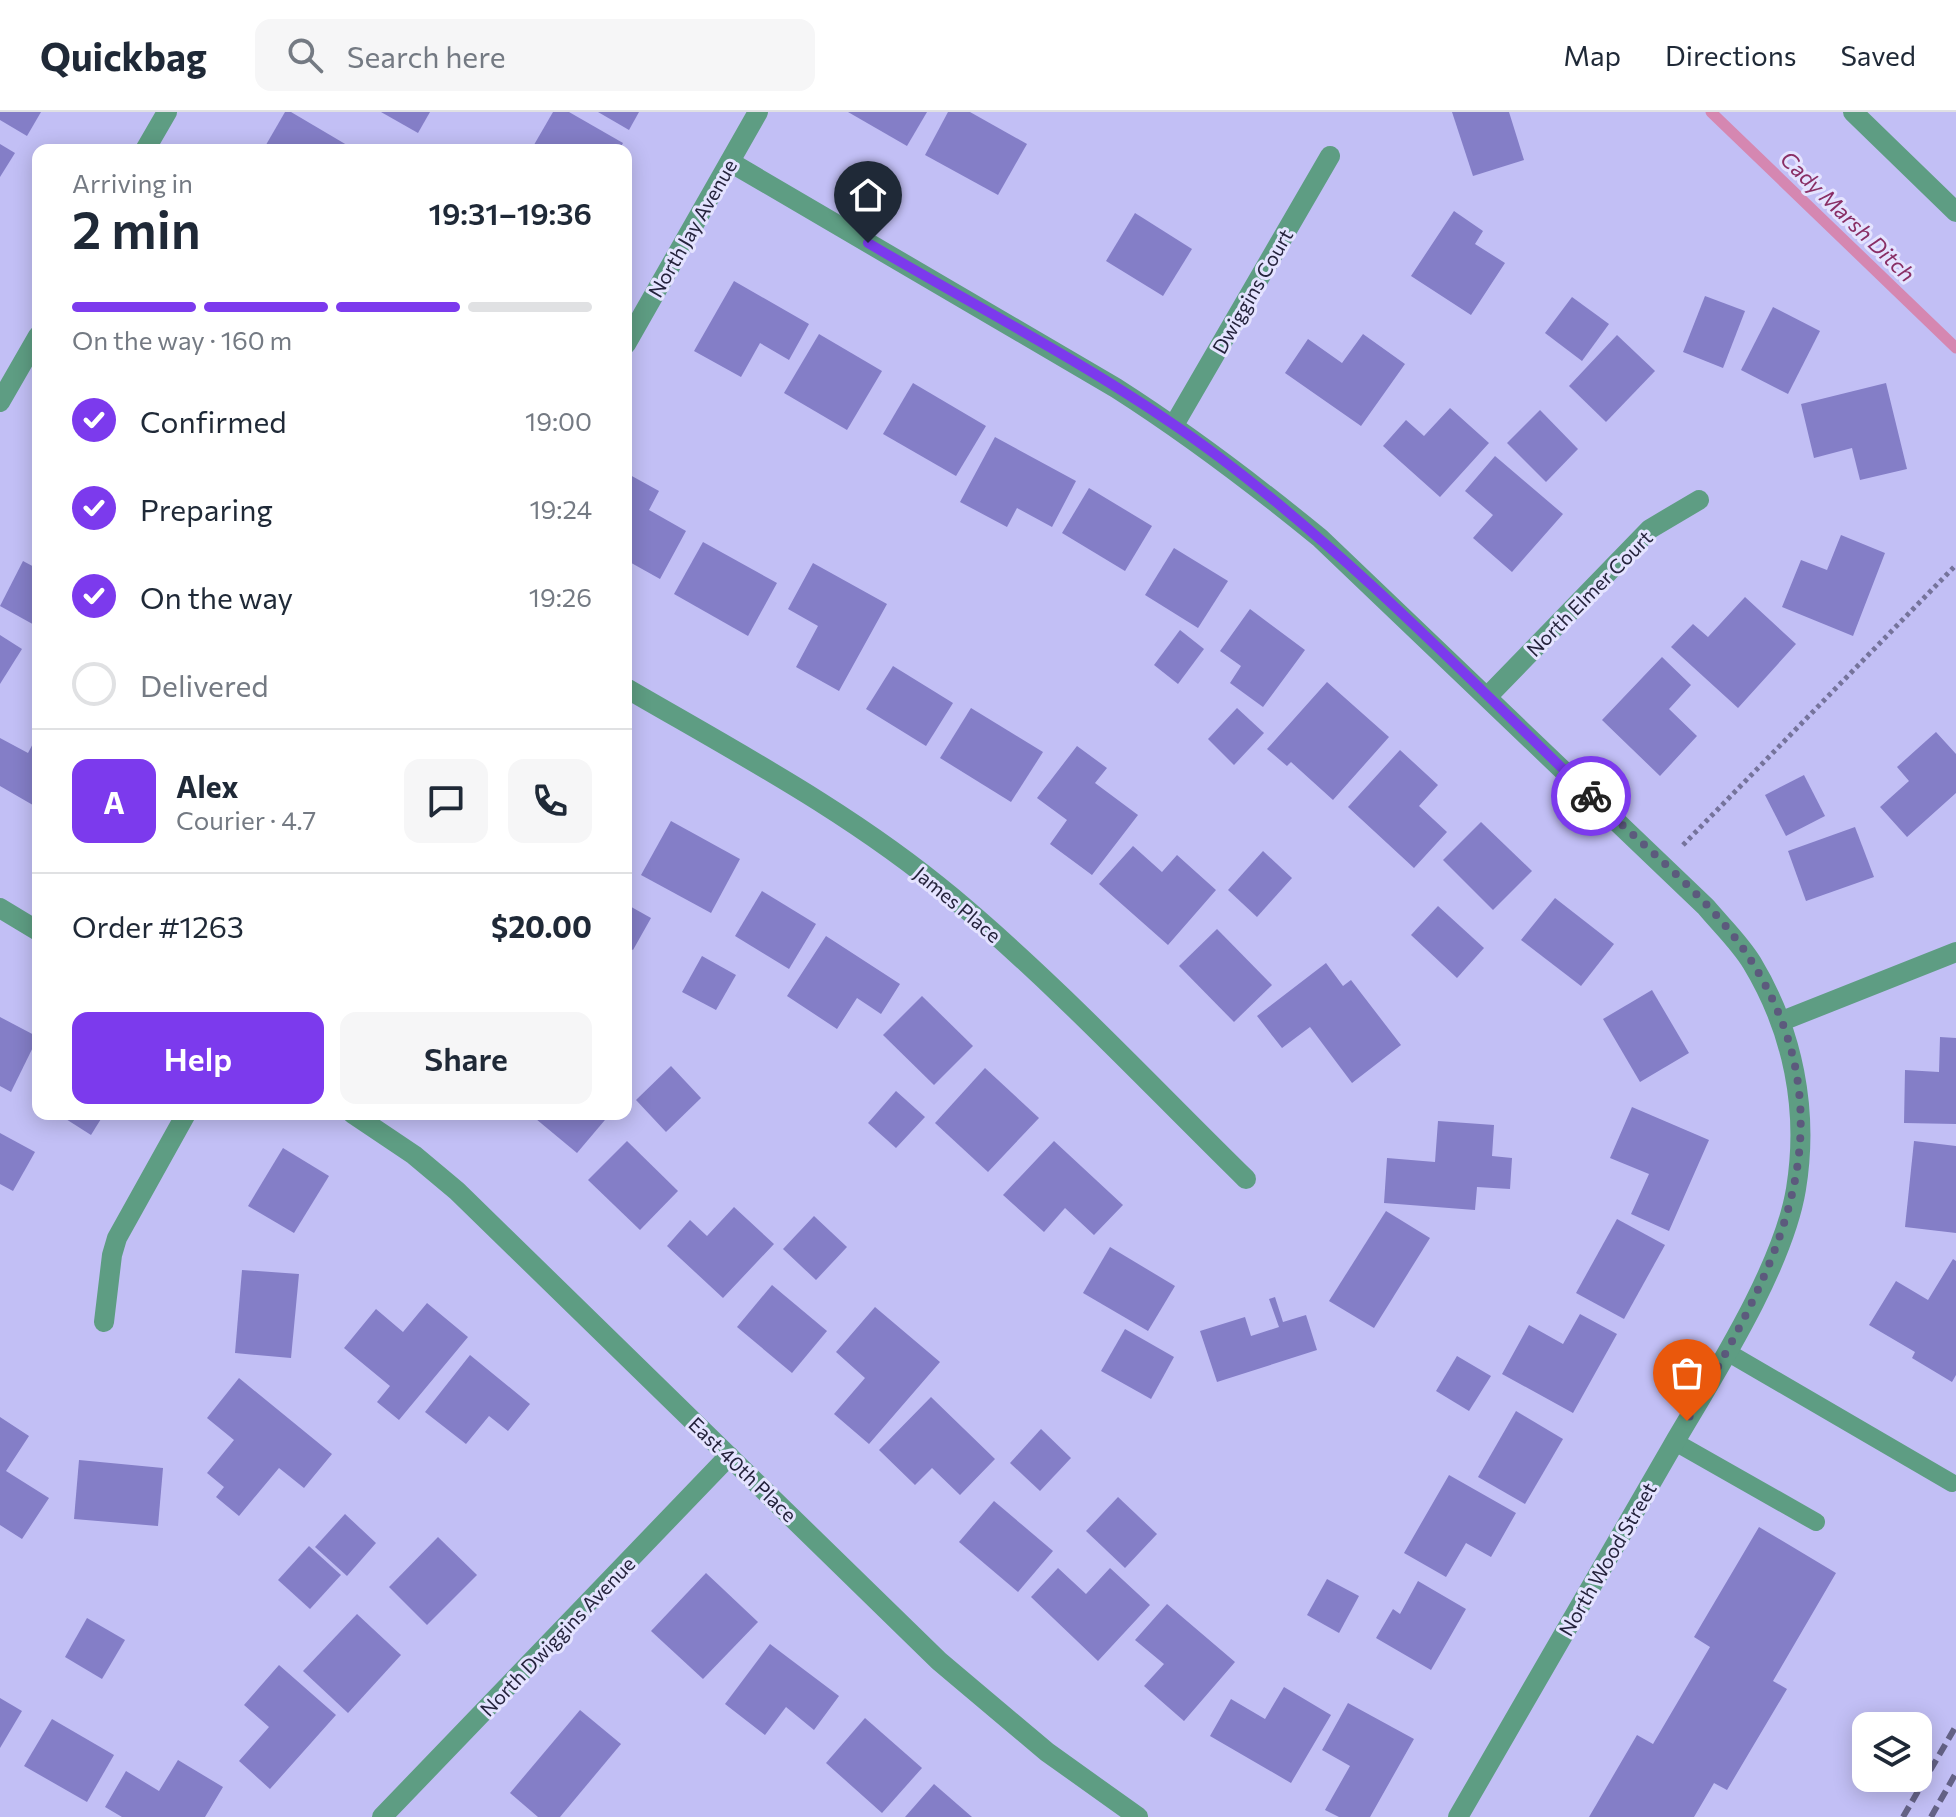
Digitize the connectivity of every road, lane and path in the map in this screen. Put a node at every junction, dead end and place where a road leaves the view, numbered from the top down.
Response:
1 (167, 112) edge
2 (758, 112) edge
3 (1853, 112) edge
4 (1877, 121) edge
5 (148, 144) edge
6 (1330, 156) dead end
7 (730, 162) junction
8 (1956, 212) edge
9 (632, 334) edge
10 (32, 346) edge
11 (0, 402) edge
12 (1174, 425) junction
13 (1699, 500) dead end
14 (1956, 565) edge
15 (632, 691) edge
16 (1487, 697) junction
17 (1663, 866) junction
18 (0, 908) edge
19 (32, 927) edge
20 (1956, 952) edge
21 (1782, 1021) junction
22 (183, 1120) edge
23 (362, 1120) edge
24 (1246, 1179) dead end
25 (104, 1322) dead end
26 (1727, 1352) junction
27 (1675, 1442) junction
28 (729, 1456) junction
29 (1952, 1483) dead end
30 (1816, 1522) dead end
31 (384, 1816) edge
32 (1138, 1817) edge
33 (1458, 1817) edge

1 - 5 street
2 - 7 street, North Jay Avenue
3 - 4 street
4 - 8 street
6 - 12 street, Dwiggins Court
7 - 9 street, North Jay Avenue
7 - 12 street, North Wood Street
10 - 11 street
12 - 16 street, North Wood Street
13 - 16 street, North Elmer Court
14 - 17 path
15 - 24 street, James Place
16 - 17 street, North Wood Street
17 - 21 street, North Wood Street
18 - 19 street
20 - 21 street
21 - 26 street, North Wood Street
22 - 25 street
23 - 28 street, East 40th Place
26 - 27 street, North Wood Street
26 - 29 lane
27 - 30 lane
27 - 33 street, North Wood Street
28 - 31 street, North Dwiggins Avenue
28 - 32 street, East 40th Place

